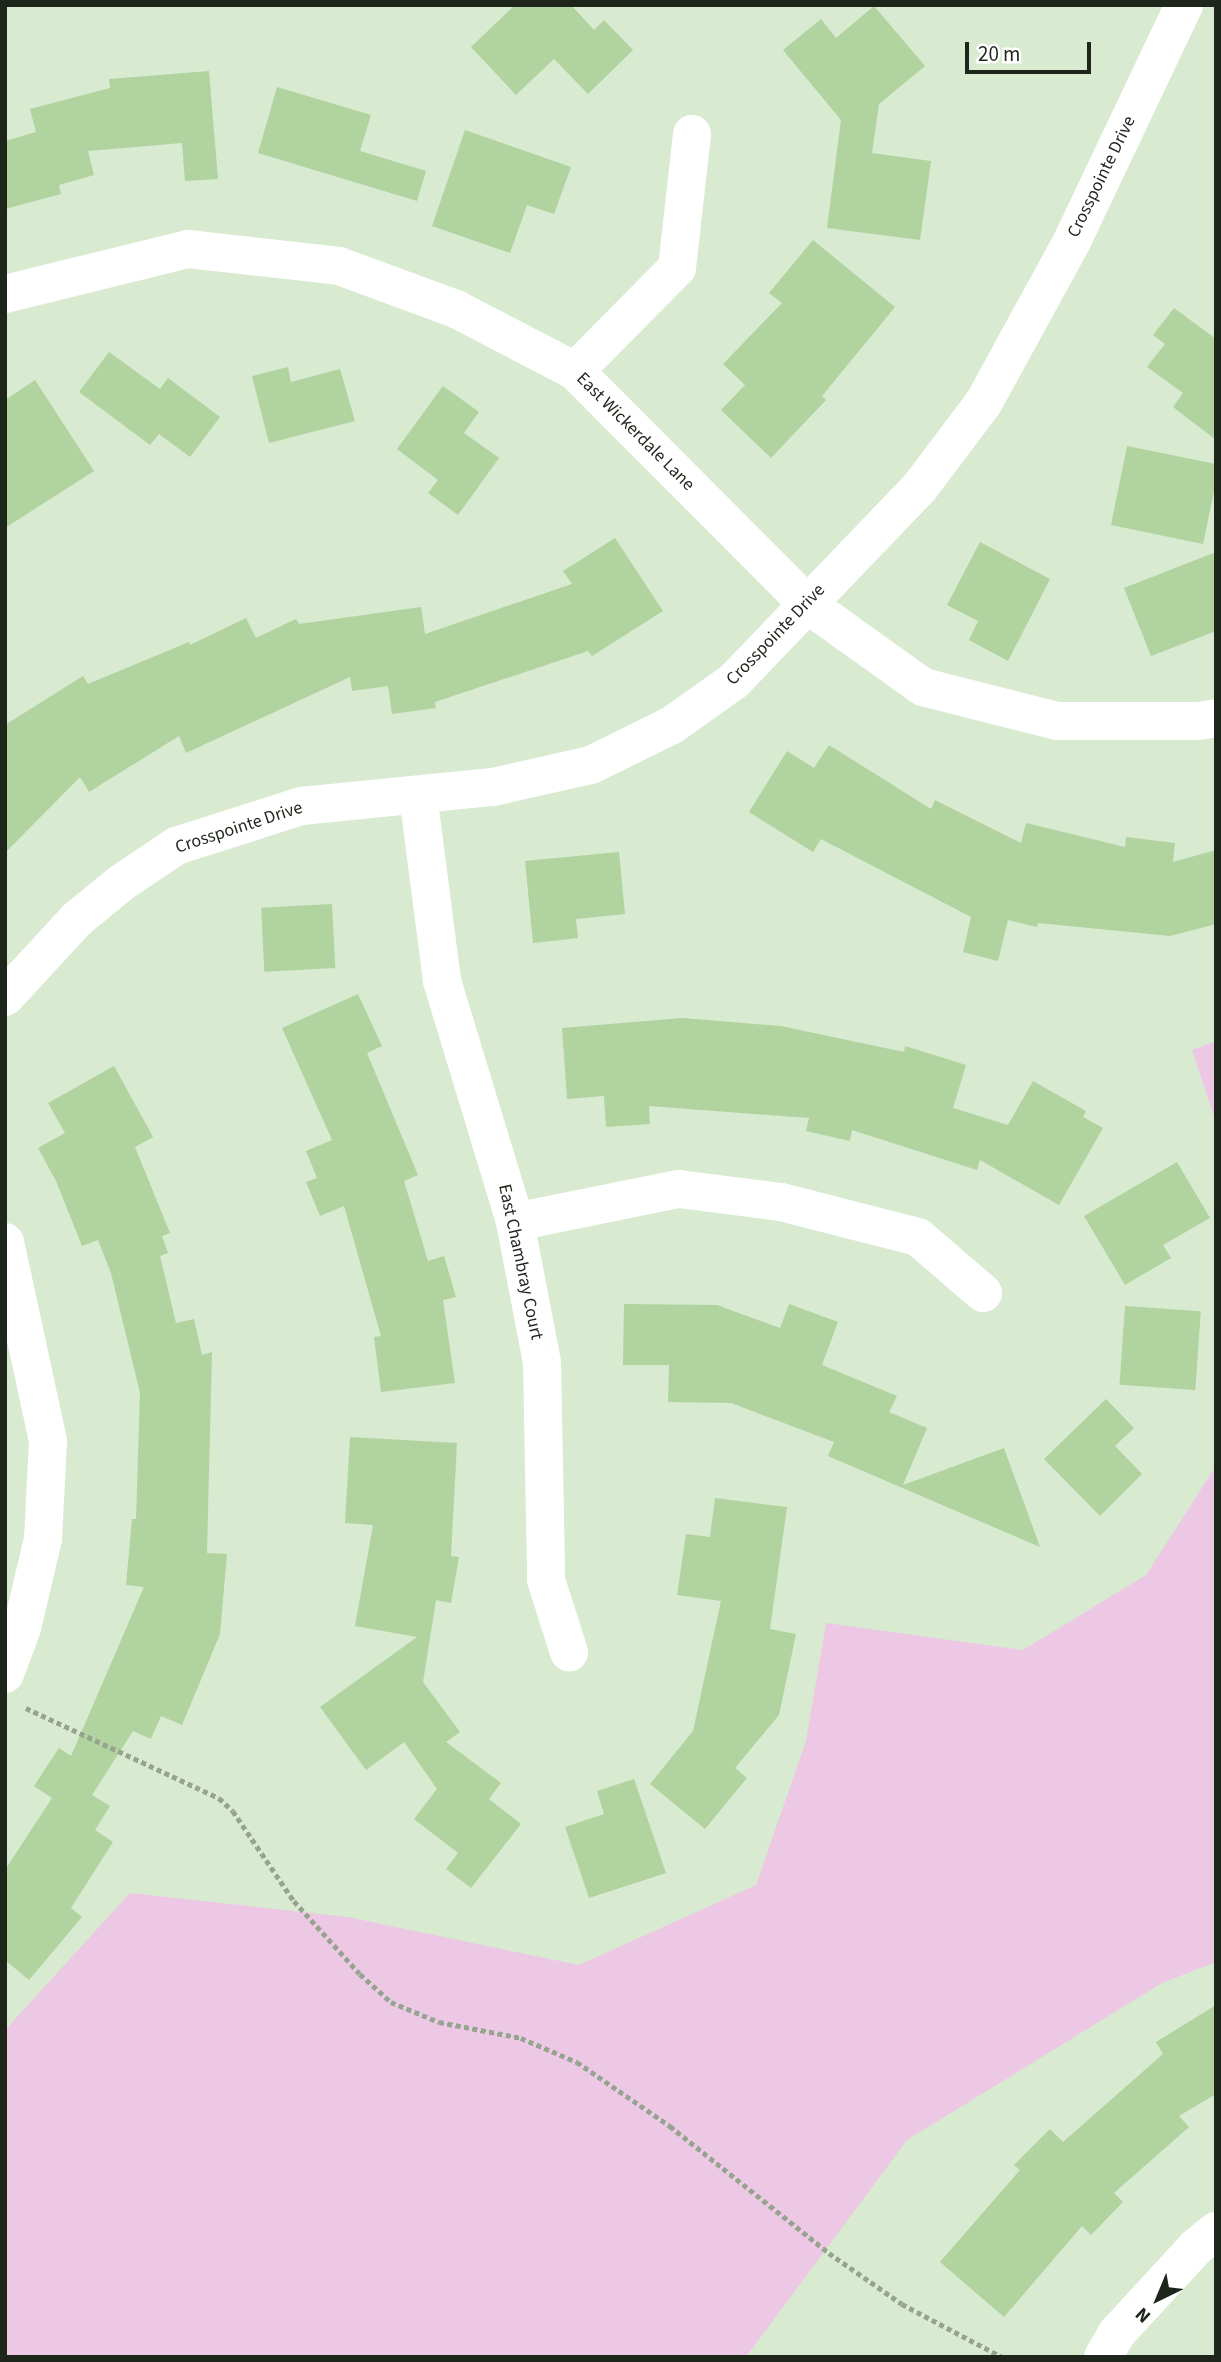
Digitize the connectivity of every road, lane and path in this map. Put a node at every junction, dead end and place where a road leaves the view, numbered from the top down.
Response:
1 (1184, 5) edge
2 (692, 134) dead end
3 (5, 294) edge
4 (575, 371) junction
5 (807, 604) junction
6 (1216, 718) edge
7 (418, 795) junction
8 (5, 998) edge
9 (515, 1222) junction
10 (5, 1242) edge
11 (983, 1293) dead end
12 (569, 1652) dead end
13 (14, 1690) edge
14 (1216, 2231) edge
15 (1002, 2357) edge
16 (1103, 2357) edge

1 - 5 street, Crosspointe Drive
2 - 4 street
3 - 4 street, East Wickerdale Lane
4 - 5 street, East Wickerdale Lane
5 - 6 street, East Wickerdale Lane
5 - 7 street, Crosspointe Drive
7 - 8 street, Crosspointe Drive
7 - 9 street, East Chambray Court
9 - 11 street
9 - 12 street, East Chambray Court
10 - 13 street
13 - 15 path
14 - 16 street

